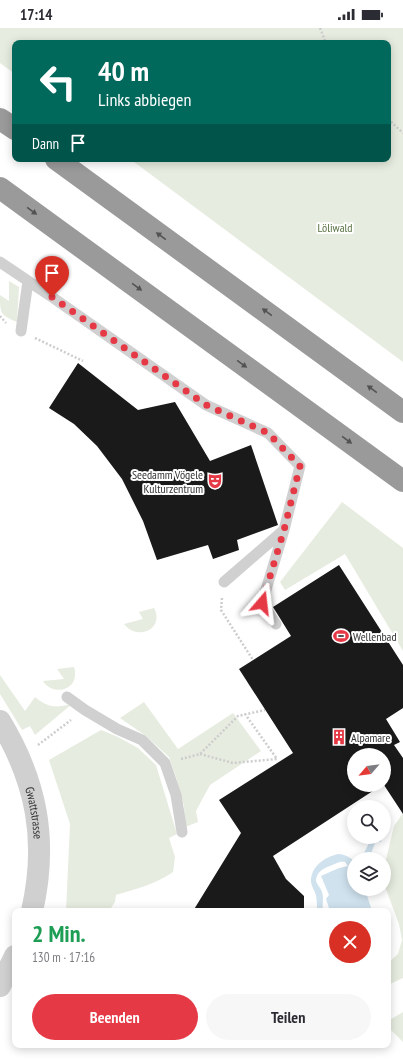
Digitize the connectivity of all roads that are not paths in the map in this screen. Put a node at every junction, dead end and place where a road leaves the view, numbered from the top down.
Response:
1 (0, 118) edge
2 (12, 127) edge
3 (60, 162) edge
4 (0, 188) edge
5 (0, 262) edge
6 (28, 281) junction
7 (21, 331) road end
8 (403, 412) edge
9 (403, 481) edge
10 (284, 530) junction
11 (224, 582) road end
12 (276, 624) dead end
13 (67, 697) dead end
14 (0, 721) edge
15 (182, 832) dead end
16 (33, 908) edge
17 (12, 962) edge
18 (0, 986) edge

1 - 2 highway
8 -> 3 highway
4 -> 9 highway
5 - 6 lane
6 - 7 lane
6 - 10 lane
10 - 11 lane
10 - 12 lane
13 - 15 lane
14 - 16 street, Gwattstrasse
17 - 18 street

